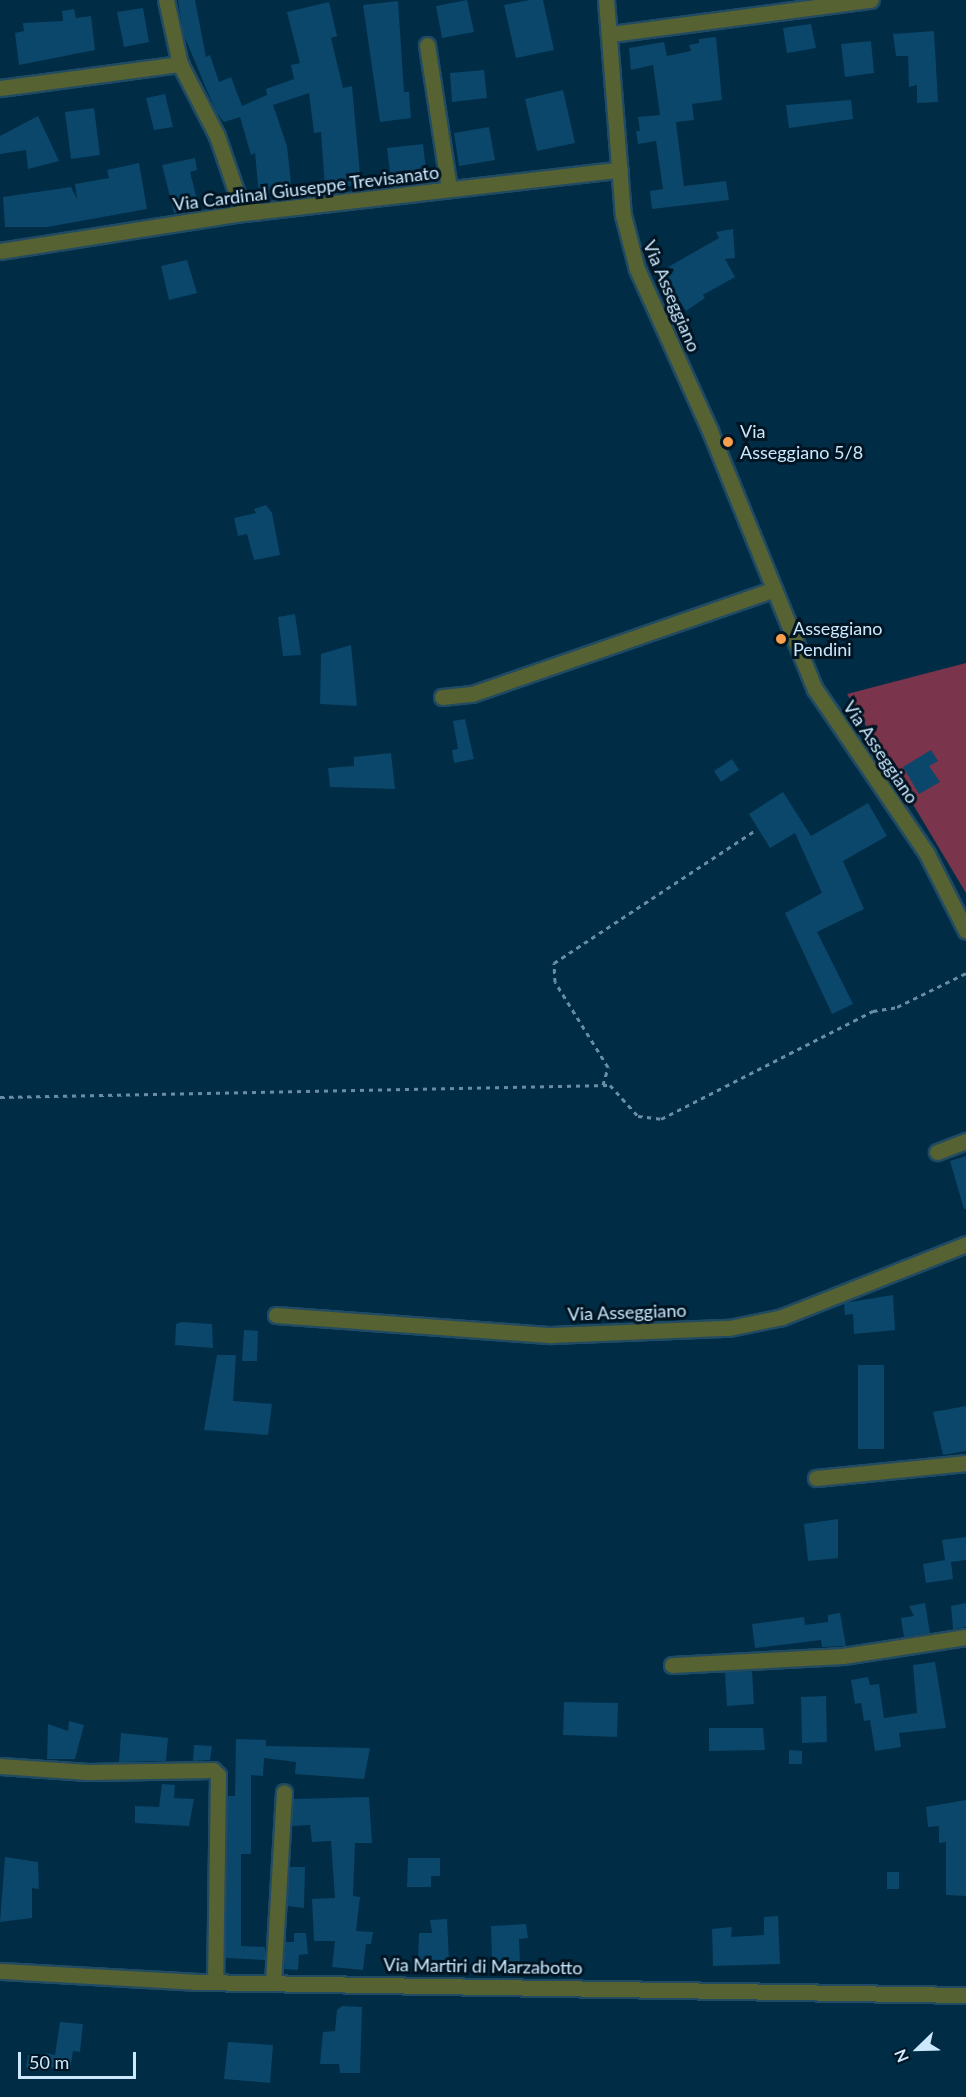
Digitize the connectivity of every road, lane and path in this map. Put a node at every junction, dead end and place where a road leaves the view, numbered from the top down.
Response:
1 (166, 0) edge
2 (606, 0) edge
3 (862, 0) edge
4 (871, 0) edge
5 (610, 34) junction
6 (427, 45) dead end
7 (180, 64) junction
8 (0, 88) edge
9 (619, 170) junction
10 (449, 189) junction
11 (257, 212) junction
12 (0, 251) edge
13 (773, 590) junction
14 (442, 697) dead end
15 (756, 830) dead end
16 (965, 926) edge
17 (966, 973) edge
18 (603, 1085) junction
19 (0, 1097) edge
20 (966, 1141) edge
21 (937, 1152) dead end
22 (966, 1244) edge
23 (276, 1315) dead end
24 (966, 1462) edge
25 (816, 1478) dead end
26 (966, 1637) edge
27 (672, 1665) dead end
28 (0, 1766) edge
29 (284, 1792) dead end
30 (0, 1971) edge
31 (215, 1982) junction
32 (273, 1983) junction
33 (966, 1995) edge

1 - 7 street
2 - 5 street, Via Asseggiano
3 - 4 street
3 - 5 street
5 - 9 street, Via Asseggiano
6 - 10 street
7 - 8 street
7 - 11 street
9 - 10 street, Via Cardinal Giuseppe Trevisanato
9 - 13 street, Via Asseggiano
10 - 11 street, Via Cardinal Giuseppe Trevisanato
11 - 12 street, Via Cardinal Giuseppe Trevisanato
13 - 14 street
13 - 16 street, Via Asseggiano
15 - 18 path
17 - 18 path
18 - 19 path
20 - 21 street
22 - 23 street, Via Asseggiano
24 - 25 street
26 - 27 street
28 - 31 street
29 - 32 street
30 - 31 street, Via Martiri di Marzabotto
31 - 32 street, Via Martiri di Marzabotto
32 - 33 street, Via Martiri di Marzabotto

